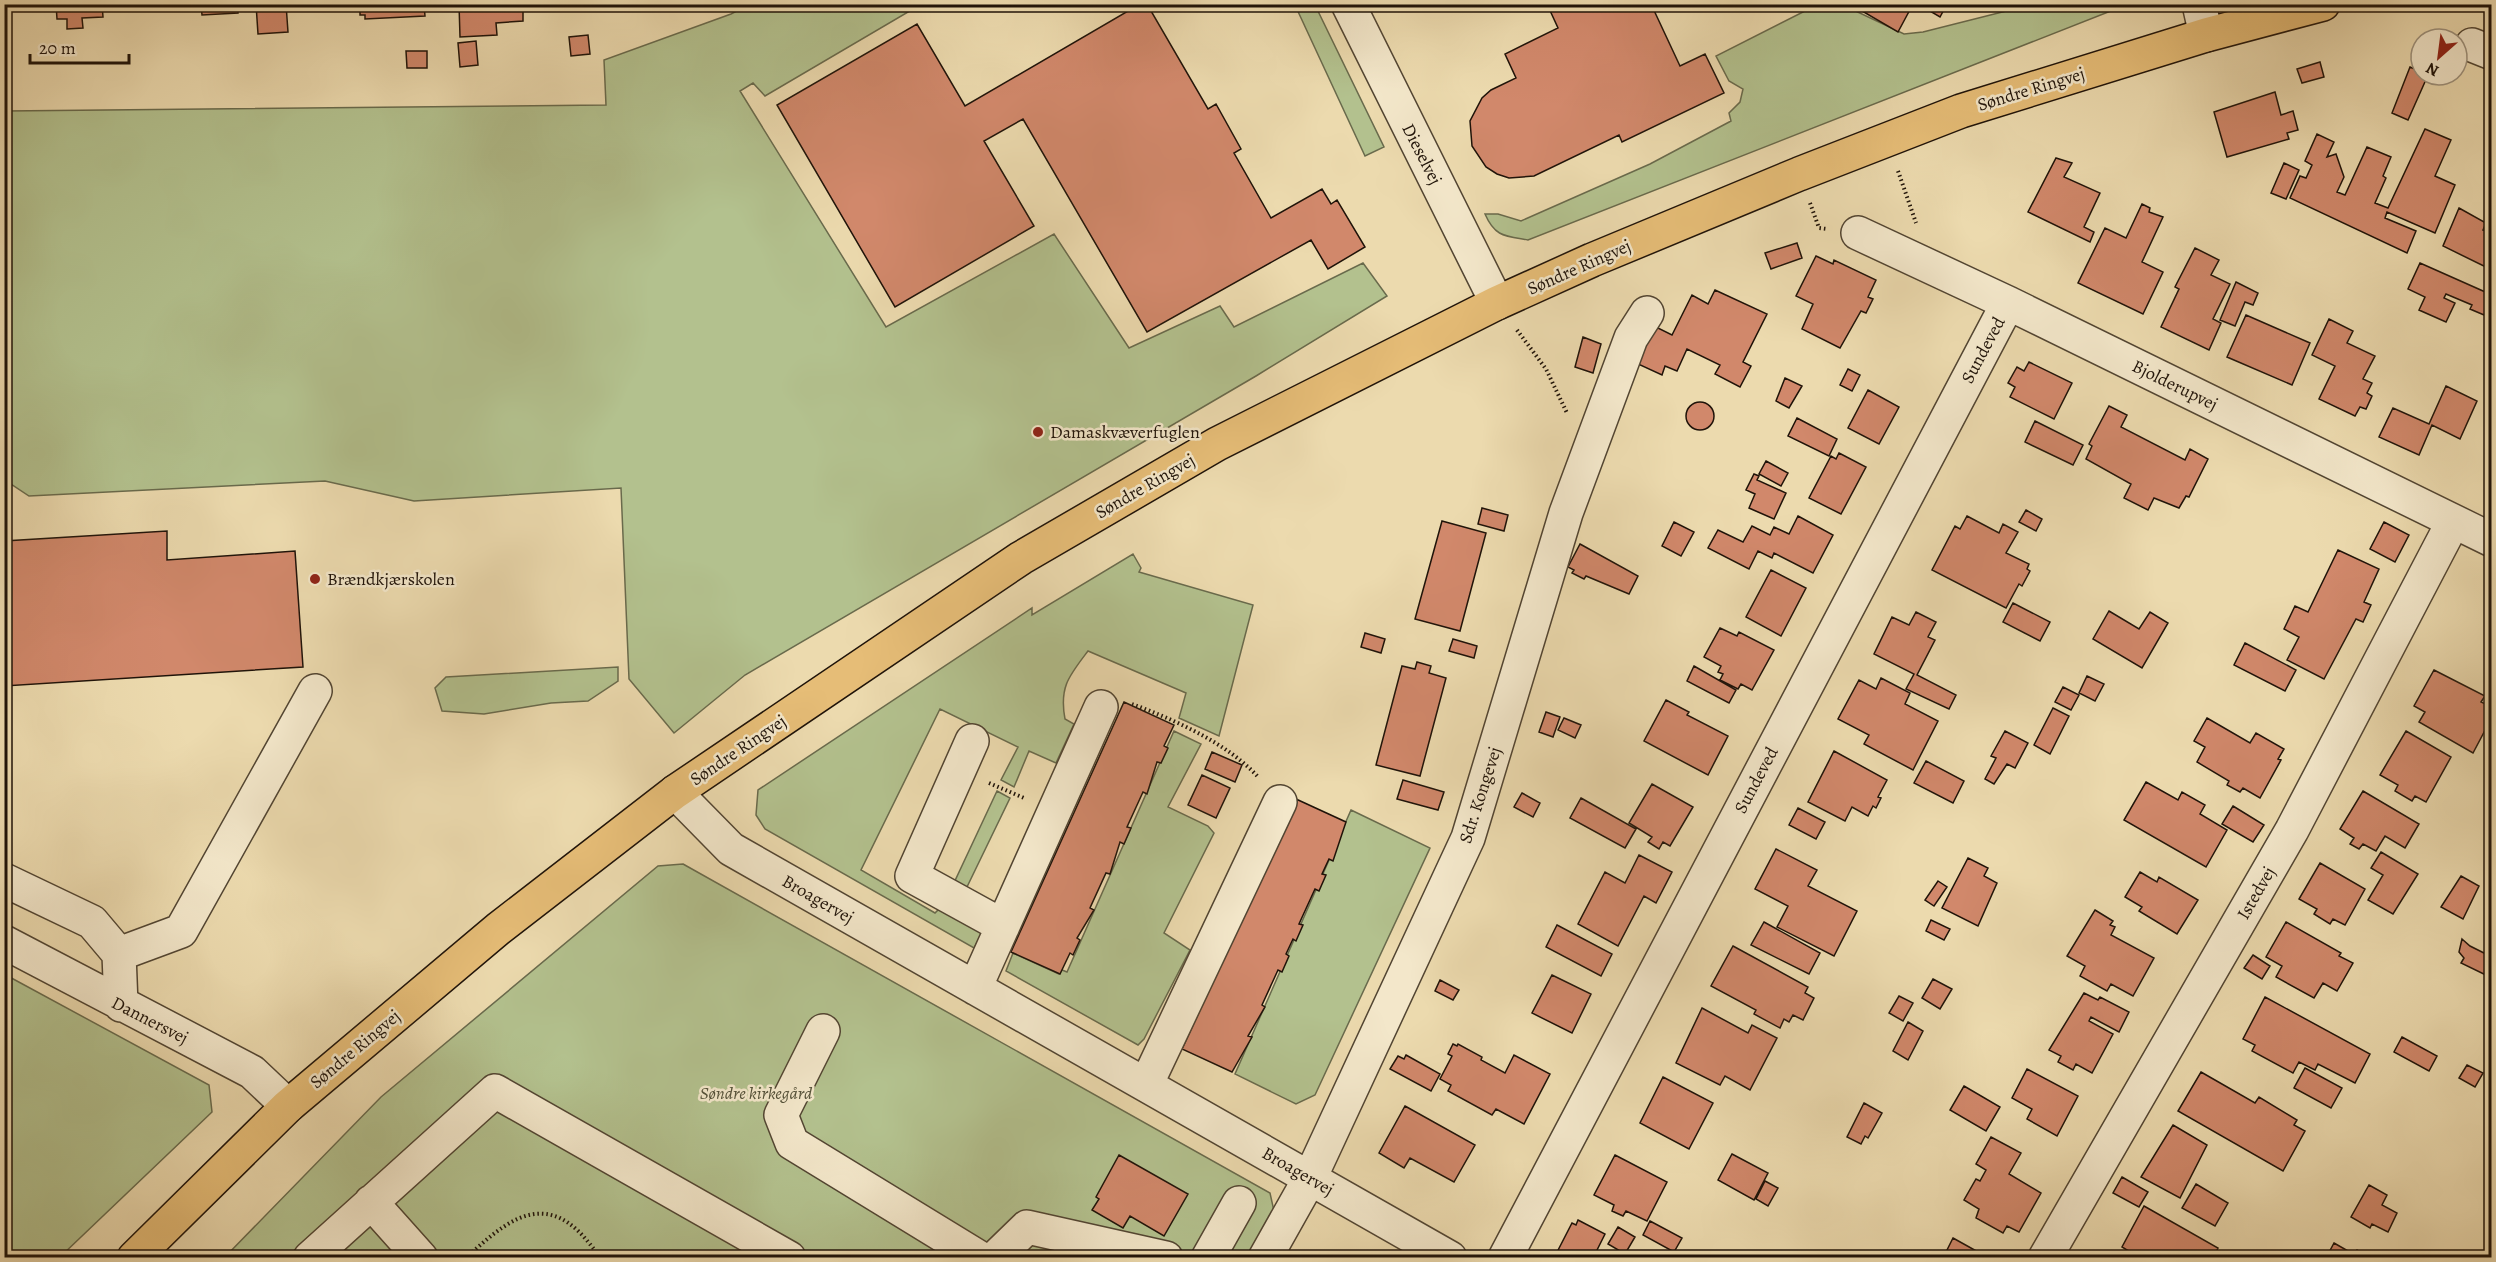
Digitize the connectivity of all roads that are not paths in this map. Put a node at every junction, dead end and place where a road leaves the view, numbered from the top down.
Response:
1 (1348, 4) edge
2 (2323, 4) edge
3 (2203, 20) edge
4 (1858, 233) road end
5 (1497, 303) junction
6 (2008, 303) junction
7 (1647, 314) dead end
8 (2453, 522) junction
9 (2492, 540) edge
10 (315, 691) dead end
11 (1101, 707) road end
12 (966, 755) road end
13 (675, 792) junction
14 (1280, 802) road end
15 (4, 880) edge
16 (1003, 926) junction
17 (4, 942) edge
18 (119, 954) junction
19 (975, 988) junction
20 (121, 1005) junction
21 (823, 1031) dead end
22 (1146, 1085) junction
23 (288, 1106) junction
24 (1310, 1178) junction
25 (371, 1202) junction
26 (1239, 1203) dead end
27 (134, 1257) edge
28 (310, 1257) edge
29 (421, 1257) edge
30 (789, 1257) edge
31 (980, 1257) edge
32 (995, 1257) edge
33 (1166, 1257) edge
34 (1208, 1257) edge
35 (1265, 1257) edge
36 (1450, 1257) edge
37 (1505, 1257) edge
38 (2045, 1257) edge

1 - 5 street, Dieselvej
2 - 3 main road, Søndre Ringvej
3 - 5 main road, Søndre Ringvej
4 - 6 street, Bjolderupvej
5 - 13 main road, Søndre Ringvej
6 - 8 street, Bjolderupvej
6 - 37 street, Sundeved
7 - 24 street, Sdr. Kongevej
8 - 9 street, Bjolderupvej
8 - 38 street, Istedvej
10 - 18 street
11 - 16 street
12 - 16 street
13 - 19 street, Broagervej
13 - 23 main road, Søndre Ringvej
14 - 22 street
15 - 18 street
16 - 19 street
17 - 20 street, Dannersvej
18 - 20 street
19 - 22 street, Broagervej
20 - 23 street, Dannersvej
21 - 31 street
22 - 24 street, Broagervej
23 - 27 main road, Søndre Ringvej
24 - 35 street, Sdr. Kongevej
24 - 36 street, Broagervej
25 - 28 street
25 - 29 street
25 - 30 street
26 - 34 street
32 - 33 street

